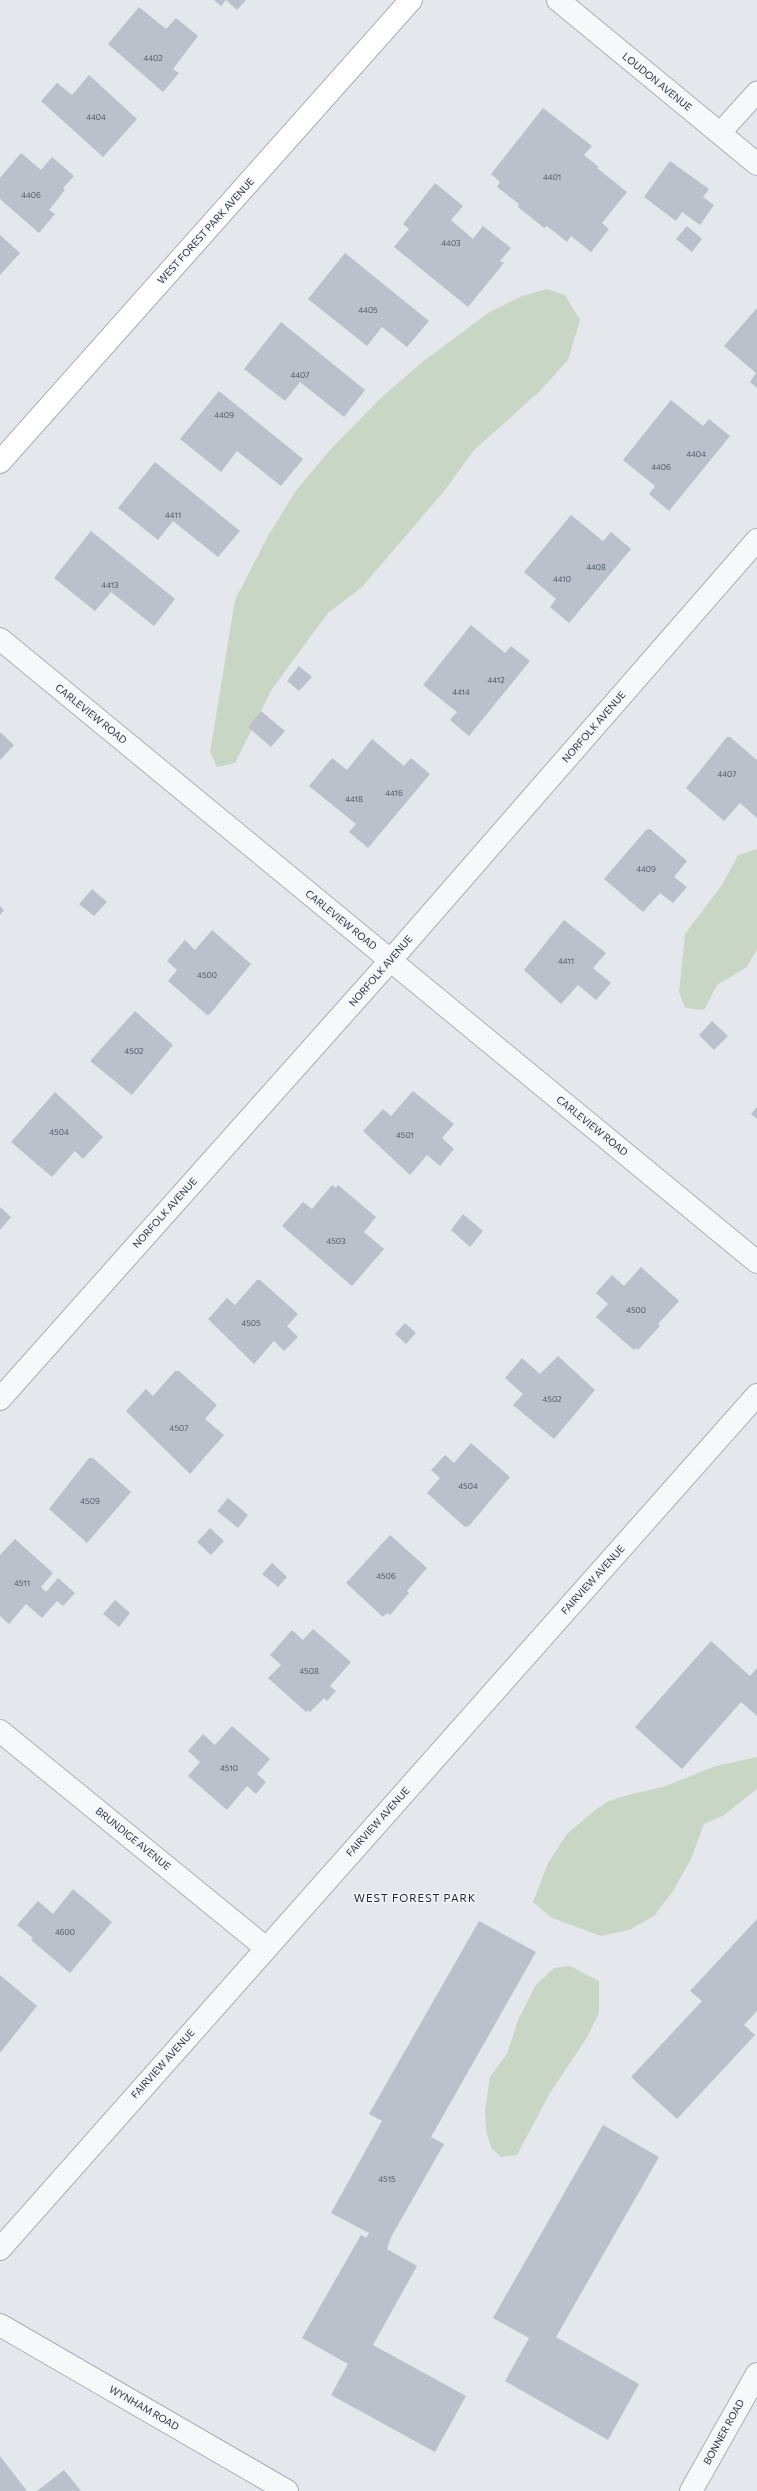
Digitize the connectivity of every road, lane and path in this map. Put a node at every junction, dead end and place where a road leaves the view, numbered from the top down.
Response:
1 (411, 0) edge
2 (558, 0) edge
3 (757, 92) edge
4 (720, 133) junction
5 (757, 164) edge
6 (0, 462) edge
7 (757, 540) edge
8 (0, 639) edge
9 (390, 961) junction
10 (757, 1262) edge
11 (757, 1395) edge
12 (0, 1399) edge
13 (0, 1731) edge
14 (266, 1948) junction
15 (0, 2249) edge
16 (0, 2325) edge
17 (757, 2374) edge
18 (287, 2491) edge
19 (691, 2491) edge

1 - 6 main road, WEST FOREST PARK AVENUE
2 - 4 street, LOUDON AVENUE
3 - 4 lane
4 - 5 street, LOUDON AVENUE
7 - 9 street, NORFOLK AVENUE
8 - 9 street, CARLEVIEW ROAD
9 - 10 street, CARLEVIEW ROAD
9 - 12 street, NORFOLK AVENUE
11 - 14 street, FAIRVIEW AVENUE
13 - 14 street, BRUNDIGE AVENUE
14 - 15 street, FAIRVIEW AVENUE
16 - 18 street, WYNHAM ROAD
17 - 19 street, BONNER ROAD

